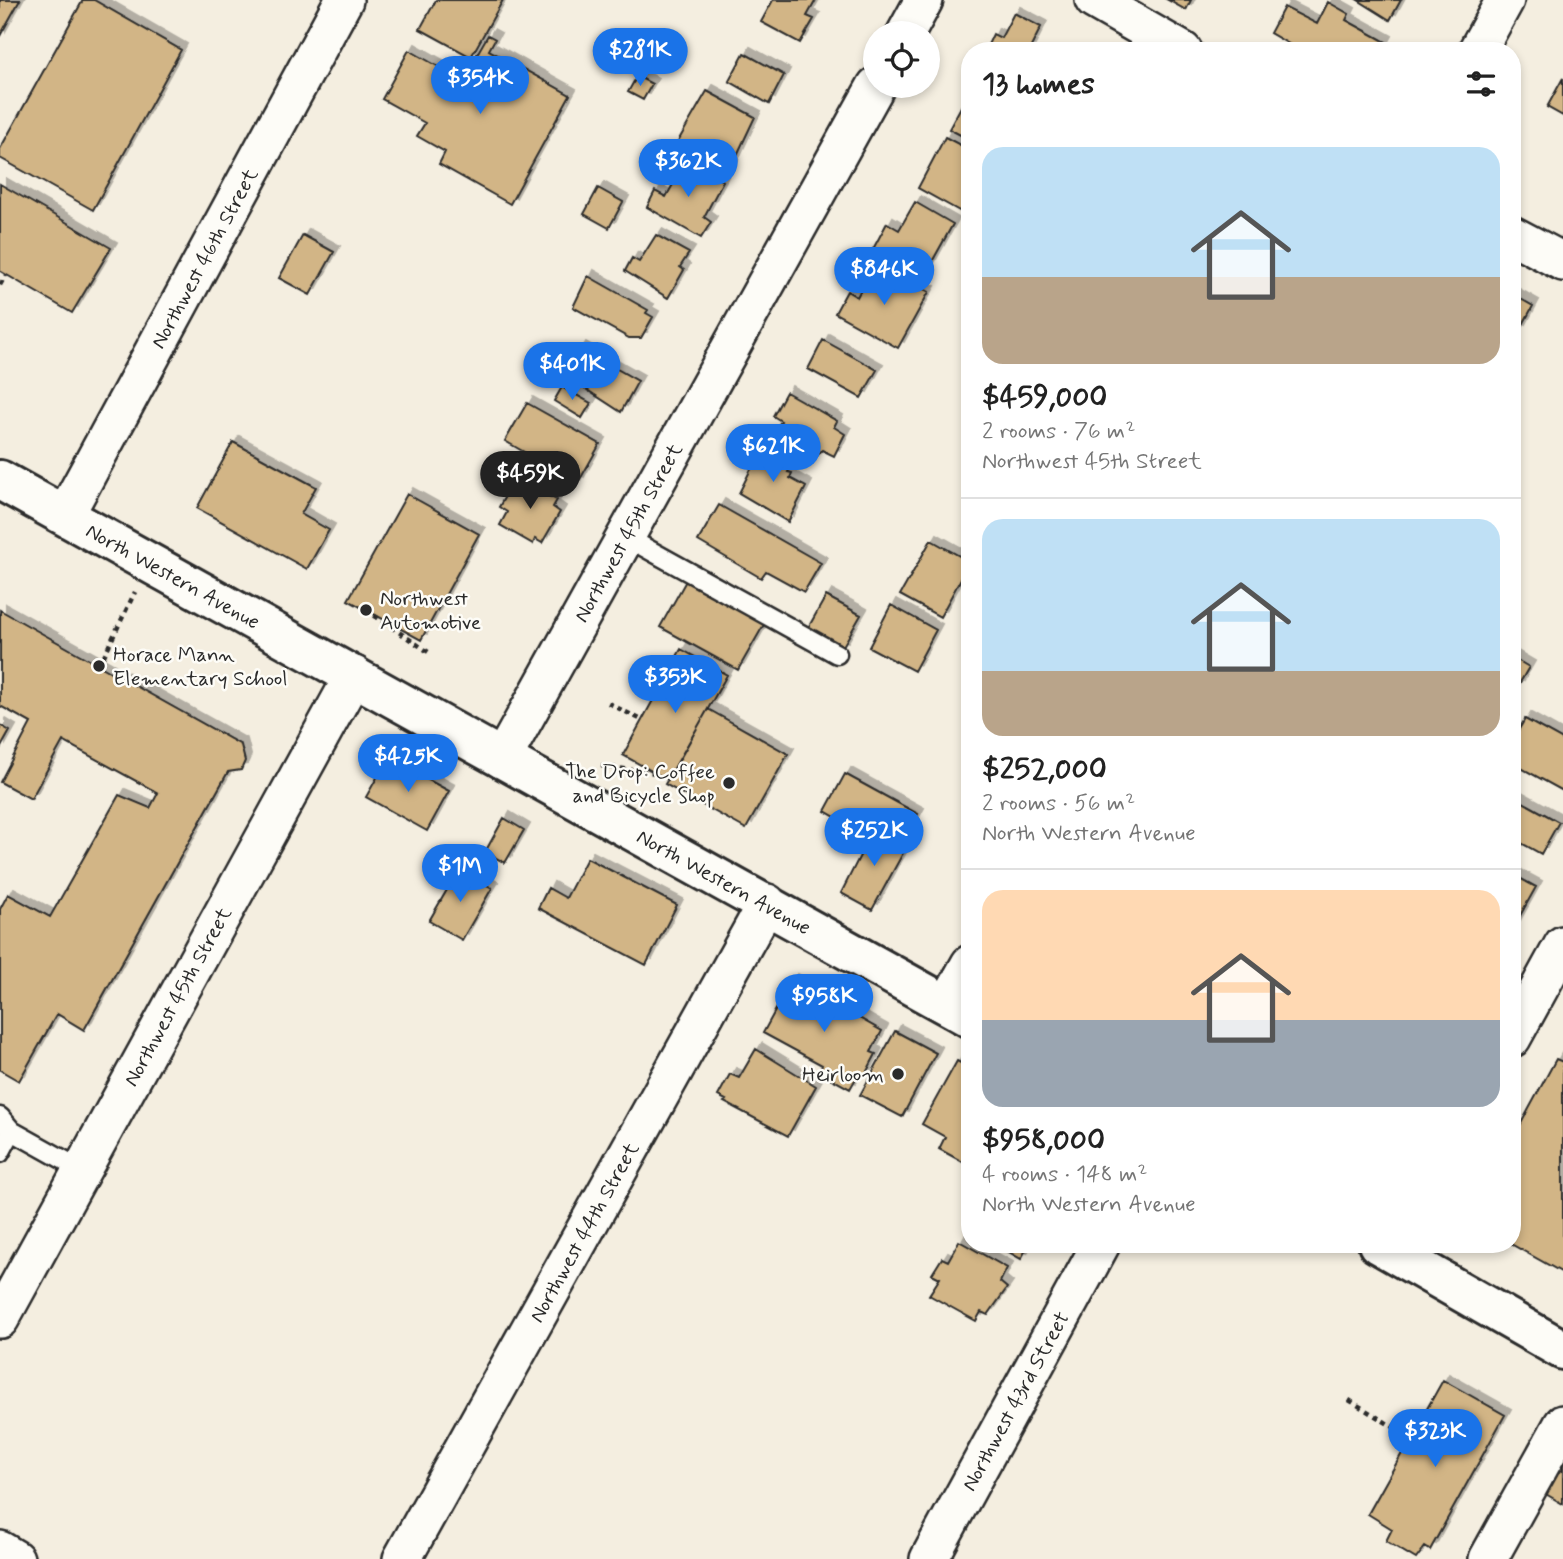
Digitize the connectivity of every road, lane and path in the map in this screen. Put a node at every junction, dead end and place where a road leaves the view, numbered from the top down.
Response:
1 (344, 0) edge
2 (924, 0) edge
3 (1094, 0) edge
4 (1505, 0) edge
5 (912, 21) edge
6 (1167, 42) edge
7 (1482, 42) edge
8 (869, 98) edge
9 (1521, 240) edge
10 (1563, 262) edge
11 (6, 275) dead end
12 (0, 285) edge
13 (0, 480) edge
14 (65, 515) junction
15 (626, 537) junction
16 (127, 585) dead end
17 (366, 610) dead end
18 (430, 653) dead end
19 (837, 654) dead end
20 (99, 666) dead end
21 (354, 675) junction
22 (608, 703) dead end
23 (642, 720) dead end
24 (502, 760) junction
25 (601, 766) dead end
26 (656, 773) dead end
27 (888, 834) dead end
28 (880, 852) dead end
29 (766, 903) junction
30 (1563, 945) edge
31 (958, 1011) edge
32 (1521, 1022) edge
33 (0, 1117) edge
34 (12, 1131) junction
35 (0, 1153) edge
36 (82, 1170) junction
37 (1096, 1253) edge
38 (1400, 1253) edge
39 (0, 1319) edge
40 (1563, 1350) edge
41 (1349, 1400) dead end
42 (1563, 1424) edge
43 (1410, 1437) dead end
44 (0, 1550) edge
45 (15, 1559) edge
46 (402, 1559) edge
47 (929, 1559) edge
48 (1488, 1559) edge

1 - 14 street, Northwest 46th Street
2 - 5 street
3 - 6 street
4 - 7 street
8 - 15 street, Northwest 45th Street
9 - 10 street
11 - 12 path
13 - 14 street, North Western Avenue
14 - 21 street, North Western Avenue
15 - 19 lane
15 - 24 street, Northwest 45th Street
16 - 20 path
17 - 18 path
21 - 24 street, North Western Avenue
21 - 36 street, Northwest 45th Street
22 - 23 path
24 - 29 street, North Western Avenue
25 - 26 path
27 - 28 path
29 - 31 street, North Western Avenue
29 - 46 street, Northwest 44th Street
30 - 32 street
33 - 34 lane
34 - 35 lane
34 - 36 lane
36 - 39 street, Northwest 45th Street
37 - 47 street, Northwest 43rd Street
38 - 40 street
41 - 43 path
42 - 48 street
44 - 45 street

